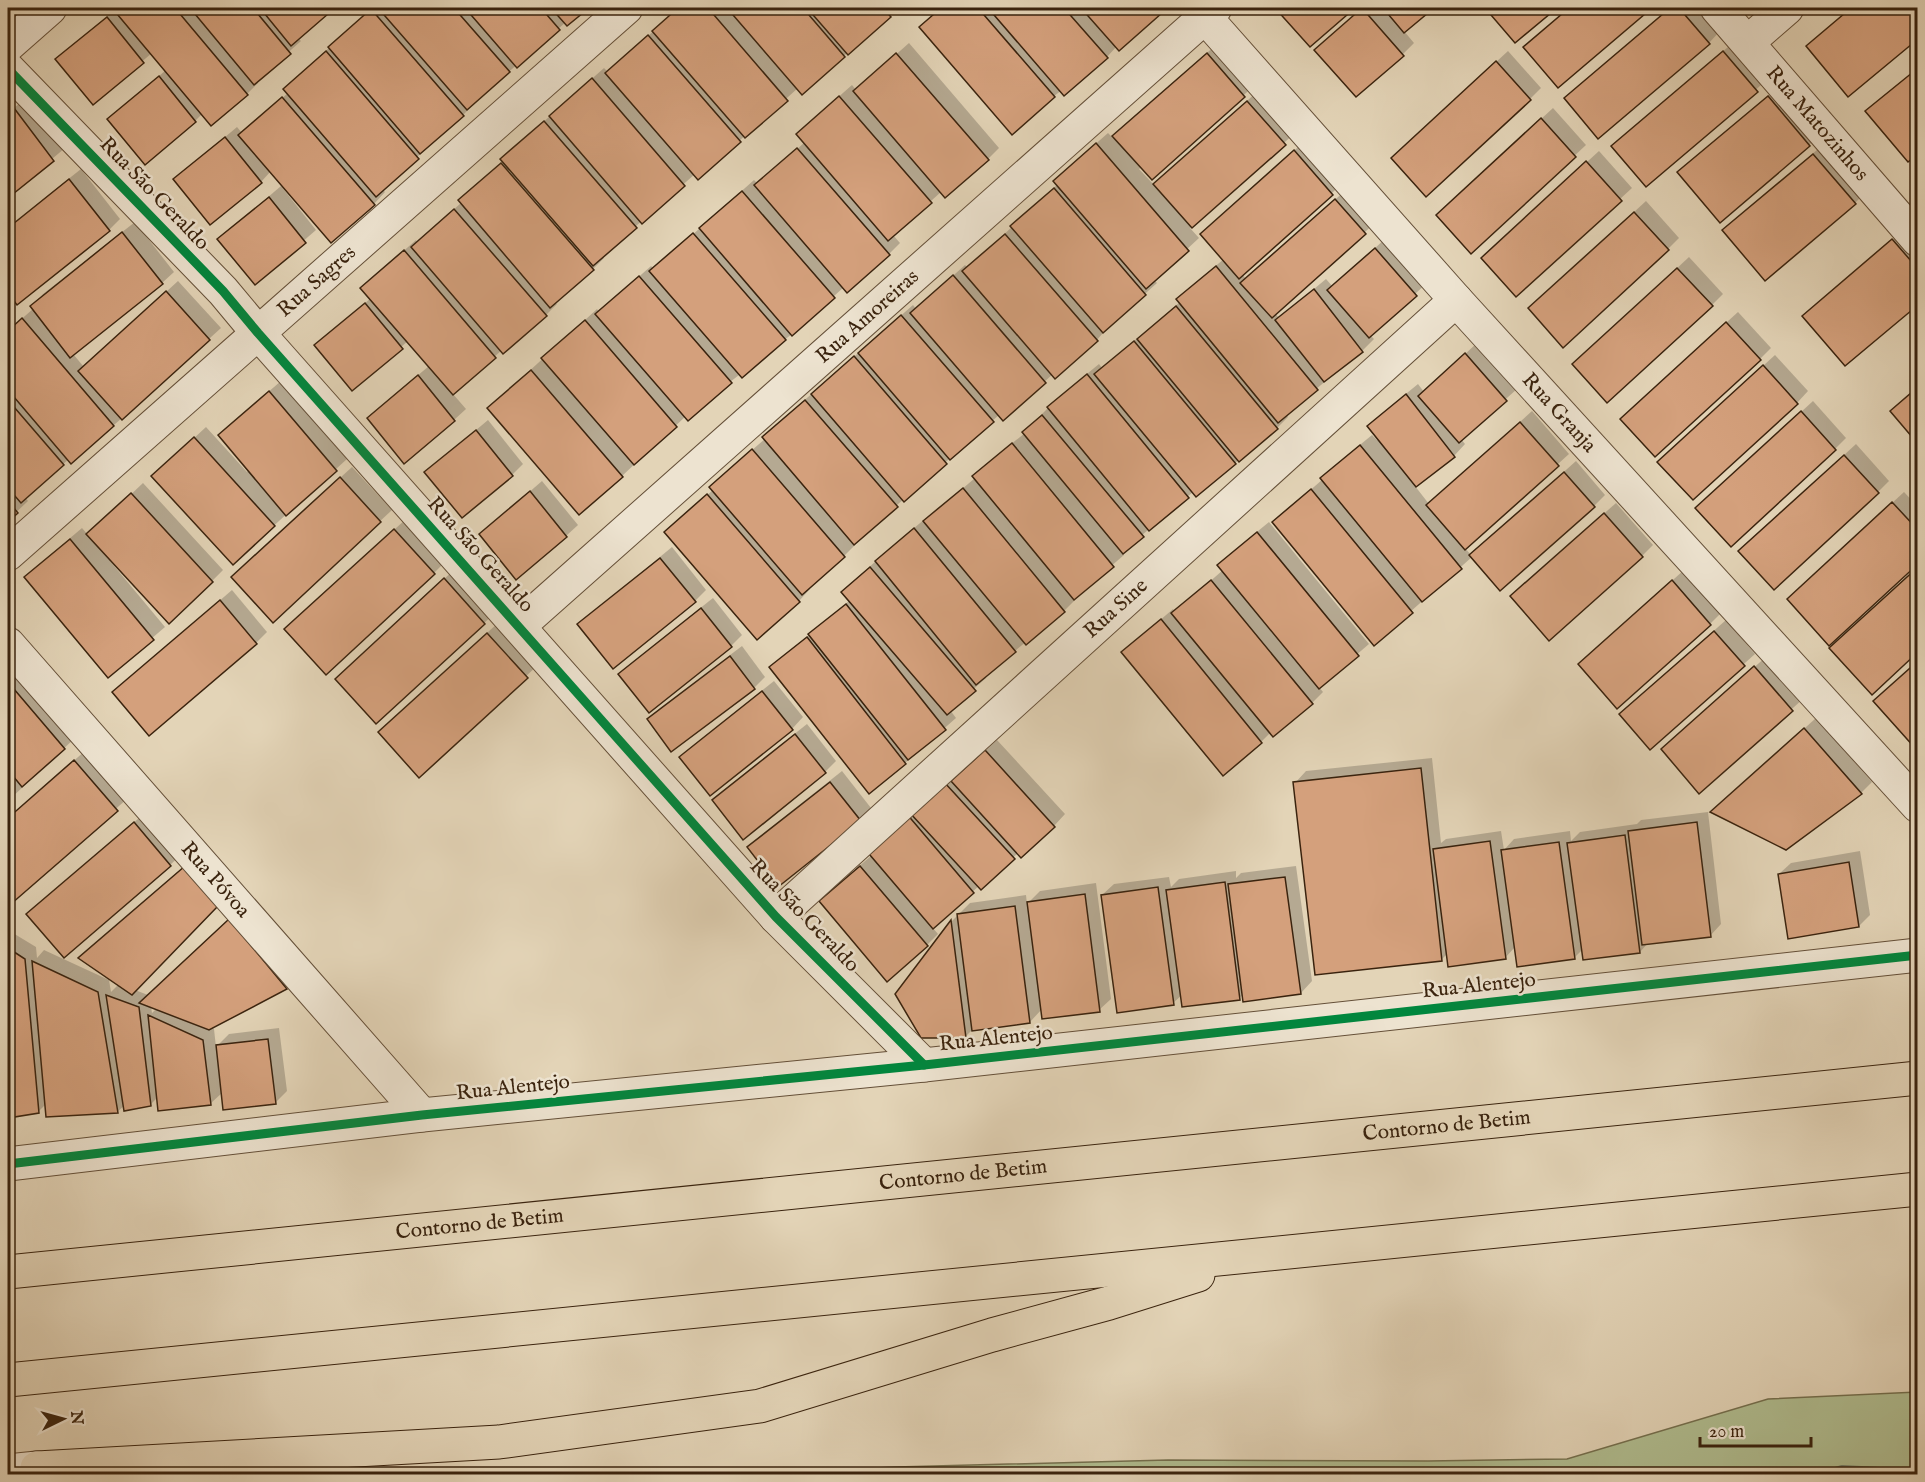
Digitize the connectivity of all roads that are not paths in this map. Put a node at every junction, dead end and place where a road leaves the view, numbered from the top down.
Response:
1 (50, 8) edge
2 (626, 8) edge
3 (1717, 8) edge
4 (1787, 8) edge
5 (1210, 12) edge
6 (1748, 42) junction
7 (8, 45) edge
8 (8, 69) edge
9 (1917, 240) edge
10 (1456, 300) junction
11 (258, 333) junction
12 (8, 554) edge
13 (519, 626) junction
14 (8, 644) edge
15 (1917, 806) edge
16 (776, 917) junction
17 (1917, 955) edge
18 (924, 1065) junction
19 (1917, 1078) edge
20 (422, 1115) junction
21 (8, 1164) edge
22 (1917, 1189) edge
23 (1266, 1254) junction
24 (8, 1272) edge
25 (8, 1380) edge
26 (259, 1455) junction
27 (32, 1471) edge
28 (213, 1474) edge

1 - 7 street
2 - 11 street, Rua Sagres
3 - 6 street, Rua Matozinhos
4 - 6 street
5 - 10 street, Rua Granja
5 - 13 street, Rua Amoreiras
6 - 9 street, Rua Matozinhos
8 - 11 street, Rua São Geraldo
10 - 15 street, Rua Granja
10 - 16 street, Rua Sine
11 - 12 street, Rua Sagres
11 - 13 street, Rua São Geraldo
13 - 16 street, Rua São Geraldo
14 - 20 street, Rua Póvoa
16 - 18 street, Rua São Geraldo
17 - 18 street, Rua Alentejo
18 - 20 street, Rua Alentejo
19 - 24 highway, Contorno de Betim
20 - 21 street, Rua Alentejo
22 - 23 highway
23 - 25 highway
23 - 26 highway
26 - 27 highway
26 - 28 highway

